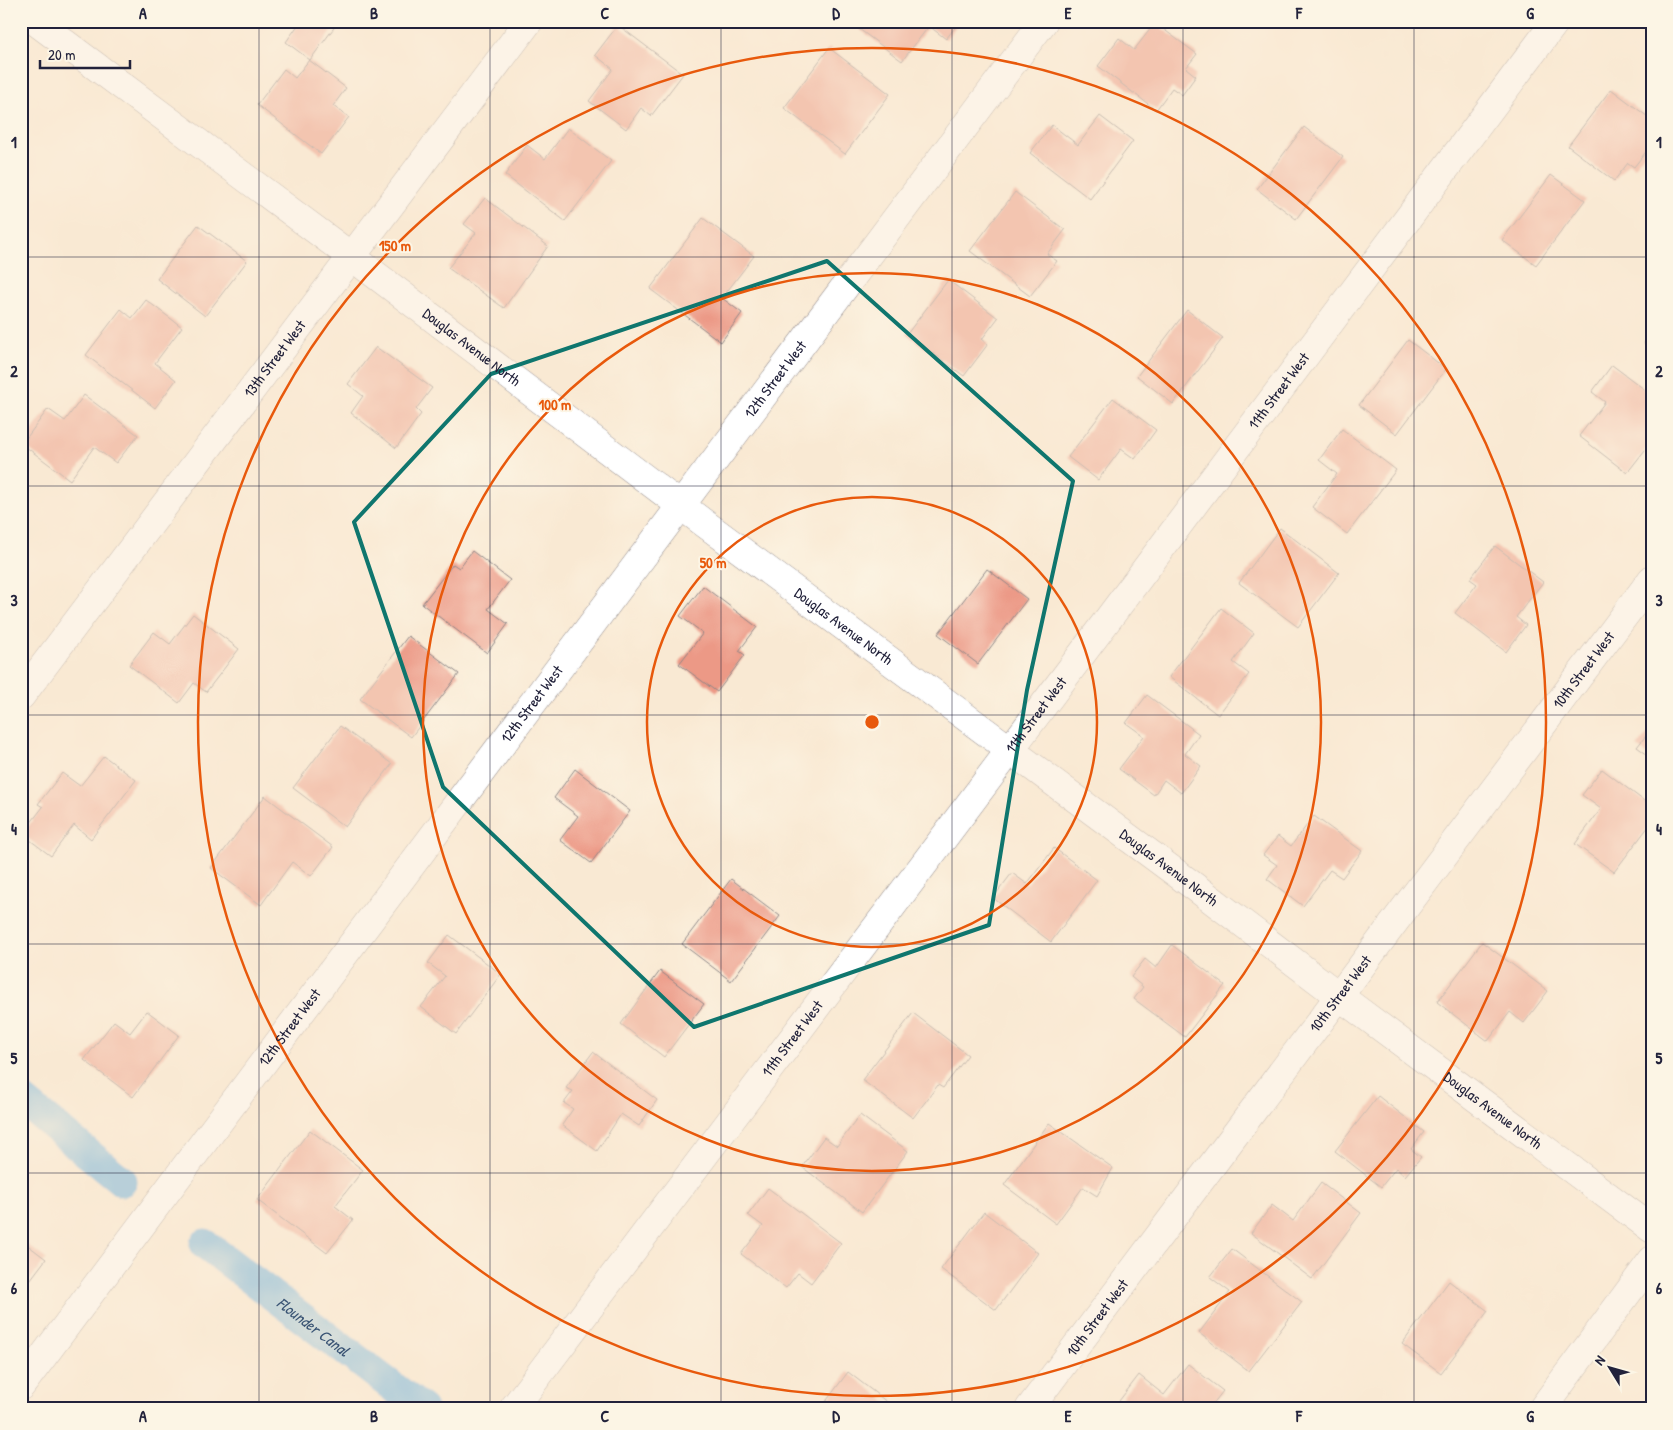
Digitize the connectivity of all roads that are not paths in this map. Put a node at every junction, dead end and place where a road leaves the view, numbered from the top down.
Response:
1 (35, 21) edge
2 (529, 21) edge
3 (1044, 21) edge
4 (1556, 21) edge
5 (352, 257) junction
6 (682, 506) junction
7 (1652, 579) edge
8 (21, 696) edge
9 (1010, 750) junction
10 (1339, 996) junction
11 (1652, 1230) edge
12 (1652, 1260) edge
13 (21, 1386) edge
14 (513, 1409) edge
15 (1029, 1409) edge
16 (1542, 1409) edge

1 - 5 street, Douglas Avenue North
2 - 5 street, 13th Street West
3 - 6 street, 12th Street West
4 - 9 street, 11th Street West
5 - 6 street, Douglas Avenue North
5 - 8 street, 13th Street West
6 - 9 street, Douglas Avenue North
6 - 13 street, 12th Street West
7 - 10 street, 10th Street West
9 - 10 street, Douglas Avenue North
9 - 14 street, 11th Street West
10 - 11 street, Douglas Avenue North
10 - 15 street, 10th Street West
12 - 16 street

